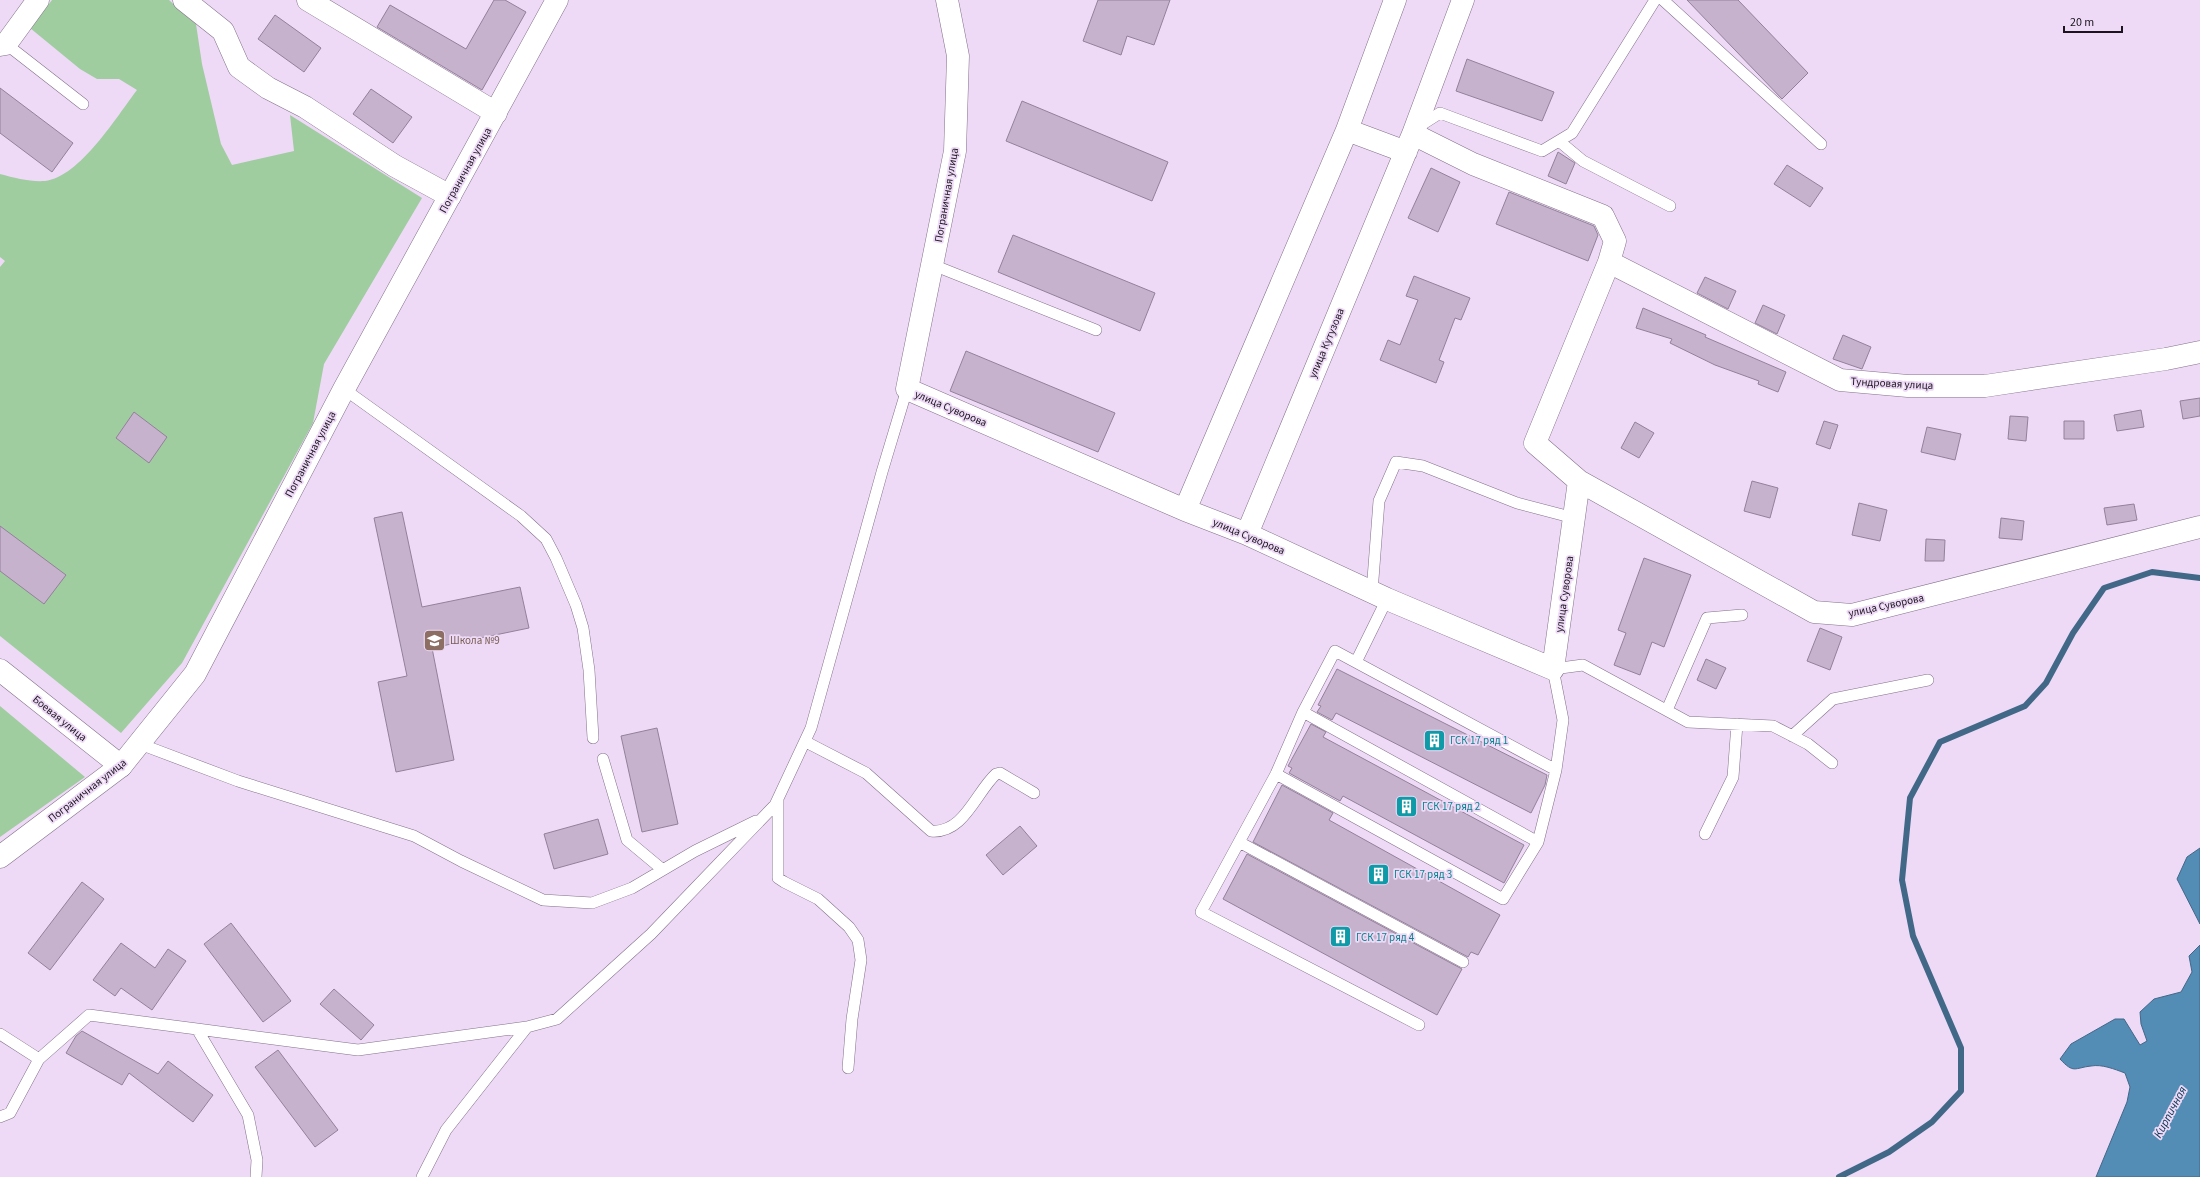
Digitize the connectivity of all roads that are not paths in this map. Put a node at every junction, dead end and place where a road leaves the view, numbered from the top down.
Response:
1 (38, 0) edge
2 (184, 0) edge
3 (308, 0) edge
4 (557, 0) edge
5 (947, 0) edge
6 (1395, 0) edge
7 (1463, 0) edge
8 (1655, 0) edge
9 (1663, 0) edge
10 (3, 45) edge
11 (83, 104) dead end
12 (496, 113) junction
13 (1347, 130) junction
14 (1412, 138) junction
15 (1559, 141) junction
16 (1821, 144) dead end
17 (450, 196) junction
18 (1670, 206) dead end
19 (1610, 262) junction
20 (933, 265) junction
21 (1096, 330) dead end
22 (2200, 352) edge
23 (344, 389) junction
24 (907, 389) junction
25 (1579, 481) junction
26 (1185, 510) junction
27 (1574, 518) junction
28 (2200, 527) edge
29 (1247, 534) junction
30 (1379, 595) junction
31 (1742, 615) dead end
32 (1356, 662) junction
33 (1554, 668) junction
34 (0, 670) edge
35 (1928, 680) dead end
36 (1667, 710) junction
37 (1303, 712) junction
38 (1736, 724) junction
39 (1792, 736) junction
40 (593, 738) dead end
41 (806, 742) junction
42 (140, 744) junction
43 (603, 759) dead end
44 (1832, 763) dead end
45 (121, 766) junction
46 (1556, 770) junction
47 (1276, 774) junction
48 (1034, 793) dead end
49 (778, 800) junction
50 (764, 817) junction
51 (1705, 834) dead end
52 (1239, 842) junction
53 (1538, 842) junction
54 (0, 857) edge
55 (663, 870) junction
56 (1463, 962) dead end
57 (1419, 1025) dead end
58 (527, 1026) junction
59 (197, 1029) junction
60 (0, 1034) edge
61 (39, 1060) junction
62 (848, 1068) dead end
63 (0, 1117) edge
64 (256, 1177) edge
65 (422, 1177) edge

1 - 10 street
2 - 17 street
3 - 12 street
4 - 12 street, Пограничная улица
5 - 20 street, Пограничная улица
6 - 13 street
7 - 14 street, улица Кутузова
8 - 15 lane
9 - 16 lane
10 - 11 lane
12 - 17 street, Пограничная улица
13 - 14 street
13 - 26 street
14 - 15 lane
14 - 19 street
14 - 29 street, улица Кутузова
15 - 18 lane
17 - 23 street, Пограничная улица
19 - 22 street, Тундровая улица
19 - 25 street
20 - 21 lane
20 - 24 street, Пограничная улица
23 - 40 lane
23 - 42 street, Пограничная улица
24 - 26 street, улица Суворова
24 - 41 lane
25 - 27 street, улица Суворова
25 - 28 street, улица Суворова
26 - 29 street, улица Суворова
27 - 30 lane
27 - 33 street, улица Суворова
29 - 30 street, улица Суворова
30 - 32 lane
30 - 33 street, улица Суворова
31 - 36 lane
32 - 37 lane
32 - 46 lane
33 - 36 lane
33 - 46 lane
34 - 45 street, Боевая улица
35 - 39 lane
36 - 38 lane
37 - 47 lane
37 - 53 lane
38 - 39 lane
38 - 51 lane
39 - 44 lane
41 - 48 lane
41 - 49 lane
42 - 45 street, Пограничная улица
42 - 55 lane
43 - 55 lane
45 - 54 street, Пограничная улица
46 - 53 lane
47 - 52 lane
47 - 53 lane
49 - 50 lane
49 - 62 lane
50 - 55 lane
50 - 58 lane
52 - 56 lane
52 - 57 lane
58 - 59 lane
58 - 65 lane
59 - 61 lane
59 - 64 lane
60 - 61 lane
61 - 63 lane

